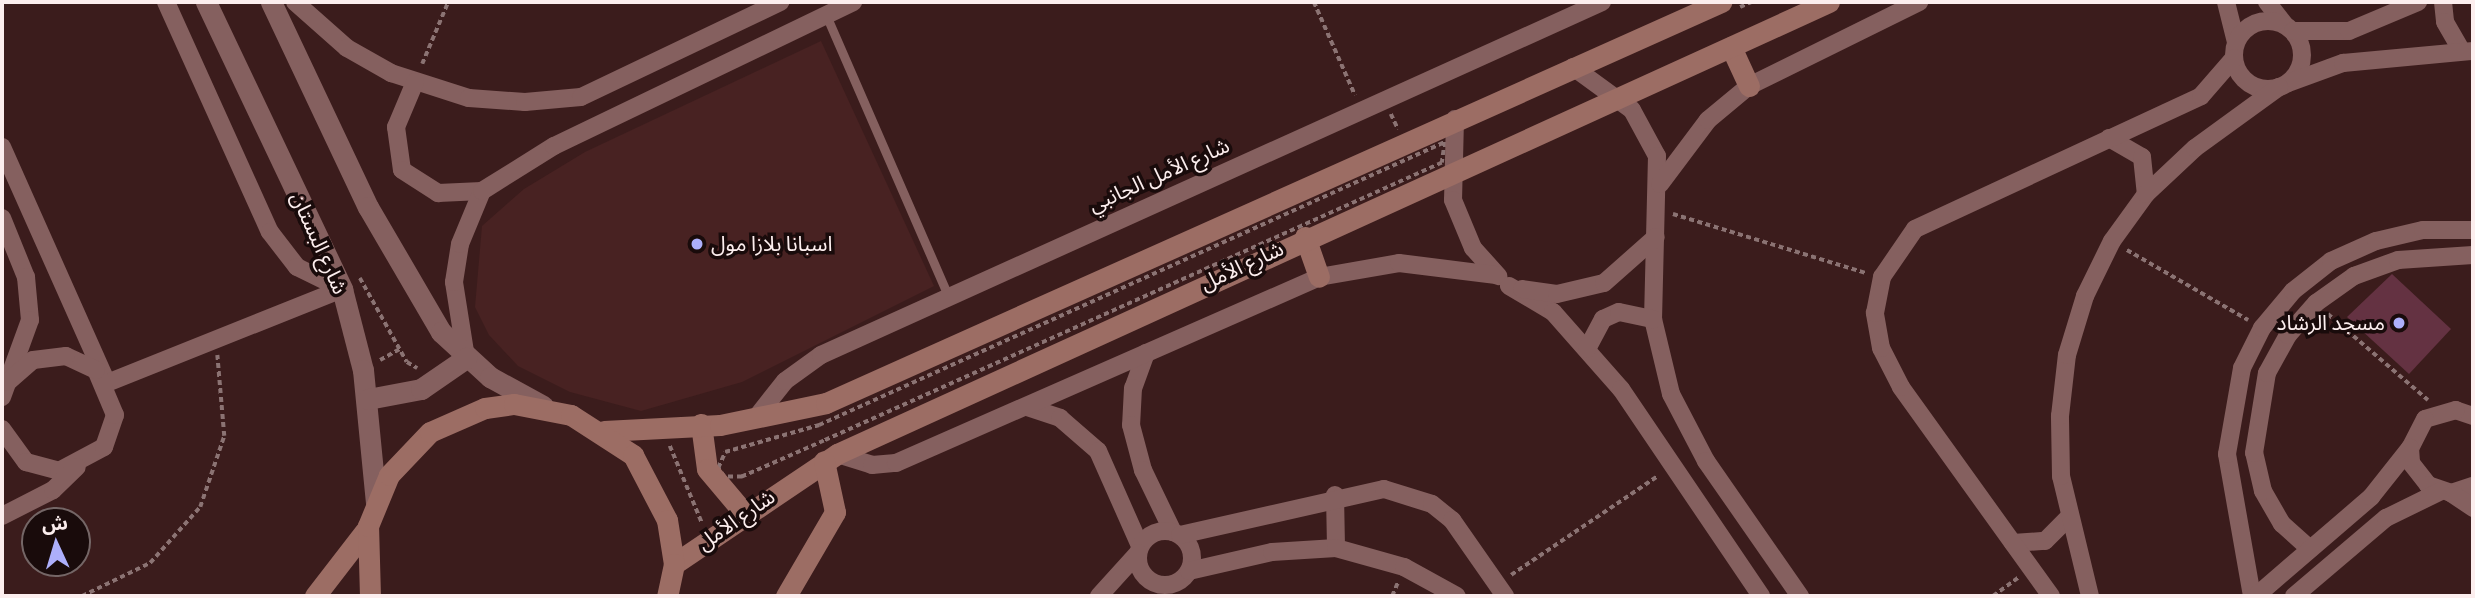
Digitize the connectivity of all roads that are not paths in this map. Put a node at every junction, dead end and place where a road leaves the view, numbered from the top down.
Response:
1 (166, 2) edge
2 (206, 2) edge
3 (271, 2) edge
4 (295, 2) edge
5 (780, 2) edge
6 (853, 2) edge
7 (1602, 2) edge
8 (1721, 2) edge
9 (1829, 2) edge
10 (1919, 2) edge
11 (2226, 2) edge
12 (2267, 2) edge
13 (2418, 2) edge
14 (2443, 2) edge
15 (826, 15) junction
16 (2289, 28) junction
17 (1731, 47) junction
18 (2235, 50) junction
19 (2467, 50) edge
20 (1573, 67) junction
21 (415, 82) junction
22 (2283, 85) junction
23 (1748, 86) junction
24 (1619, 98) junction
25 (1455, 119) junction
26 (2109, 138) junction
27 (2, 148) edge
28 (1451, 173) junction
29 (1660, 184) junction
30 (482, 191) junction
31 (2146, 194) junction
32 (2, 218) edge
33 (2473, 230) edge
34 (1658, 235) junction
35 (1305, 237) junction
36 (2473, 255) edge
37 (1319, 277) junction
38 (1503, 280) junction
39 (342, 289) junction
40 (948, 295) junction
41 (1653, 319) junction
42 (1587, 349) junction
43 (1146, 353) junction
44 (466, 358) junction
45 (107, 383) junction
46 (5, 389) edge
47 (368, 399) junction
48 (1027, 407) junction
49 (2461, 410) edge
50 (571, 415) junction
51 (755, 419) junction
52 (701, 424) junction
53 (2, 429) edge
54 (604, 431) junction
55 (2410, 448) junction
56 (830, 458) junction
57 (77, 467) junction
58 (2473, 486) edge
59 (2446, 492) junction
60 (1335, 495) junction
61 (376, 502) junction
62 (2473, 508) edge
63 (744, 513) junction
64 (2, 516) edge
65 (2068, 518) junction
66 (368, 526) junction
67 (1177, 534) junction
68 (2012, 543) junction
69 (1336, 548) junction
70 (1139, 550) junction
71 (2310, 550) junction
72 (674, 564) junction
73 (1189, 571) junction
74 (1154, 591) edge
75 (1496, 592) edge
76 (315, 596) edge
77 (370, 596) edge
78 (667, 596) edge
79 (786, 596) edge
80 (1099, 596) edge
81 (1457, 596) edge
82 (1761, 596) edge
83 (1800, 596) edge
84 (2051, 596) edge
85 (2090, 596) edge
86 (2254, 596) edge
87 (2294, 596) edge

1 - 39 street
2 - 39 street, شارع البستان
3 - 44 street
4 - 21 street
5 - 21 street
6 - 15 street
7 - 40 street, شارع الأمل الجانبي
8 - 20 main road
9 - 17 main road, شارع الأمل
10 - 23 street
11 - 18 street
12 - 16 street
13 - 16 street
14 - 19 street
15 - 30 street
15 - 40 lane
16 - 18 street
16 - 22 street
17 - 23 main road
17 - 24 main road, شارع الأمل
18 - 22 street
18 - 26 street
19 - 22 street
20 - 24 street
20 - 25 main road
21 - 30 street
22 - 31 street
23 - 29 street
24 - 28 main road, شارع الأمل
24 - 29 street
25 - 28 street
25 - 51 main road
26 - 31 street
26 - 68 street
27 - 45 street
28 - 35 main road, شارع الأمل
28 - 38 street
29 - 34 street
30 - 44 street
31 - 65 street
32 - 46 street
33 - 86 street
34 - 38 street
34 - 41 street
35 - 37 main road
35 - 56 main road, شارع الأمل
36 - 71 street
37 - 38 street
37 - 43 street
38 - 42 street
39 - 45 street
39 - 47 street, شارع البستان
40 - 51 street, شارع الأمل الجانبي
41 - 42 street
41 - 83 street
42 - 82 street
43 - 48 street
43 - 67 street
44 - 47 street
44 - 50 street
45 - 46 street
45 - 57 street
47 - 61 street, شارع البستان
48 - 56 street
48 - 70 street
49 - 55 street
50 - 54 main road
50 - 61 main road
51 - 52 main road
52 - 54 main road
52 - 63 main road
53 - 57 street
54 - 72 main road
55 - 59 street
55 - 71 street
56 - 63 main road, شارع الأمل
56 - 79 main road
57 - 64 street
58 - 59 street
59 - 62 street
59 - 87 street
60 - 67 street
60 - 69 street
60 - 75 street
61 - 66 main road
63 - 72 main road, شارع الأمل
65 - 68 street
65 - 85 street
66 - 76 main road
66 - 77 main road
67 - 70 street
67 - 73 street
68 - 84 street
69 - 73 street
69 - 81 street
70 - 74 street
70 - 80 street
71 - 86 street
72 - 78 main road
73 - 74 street

